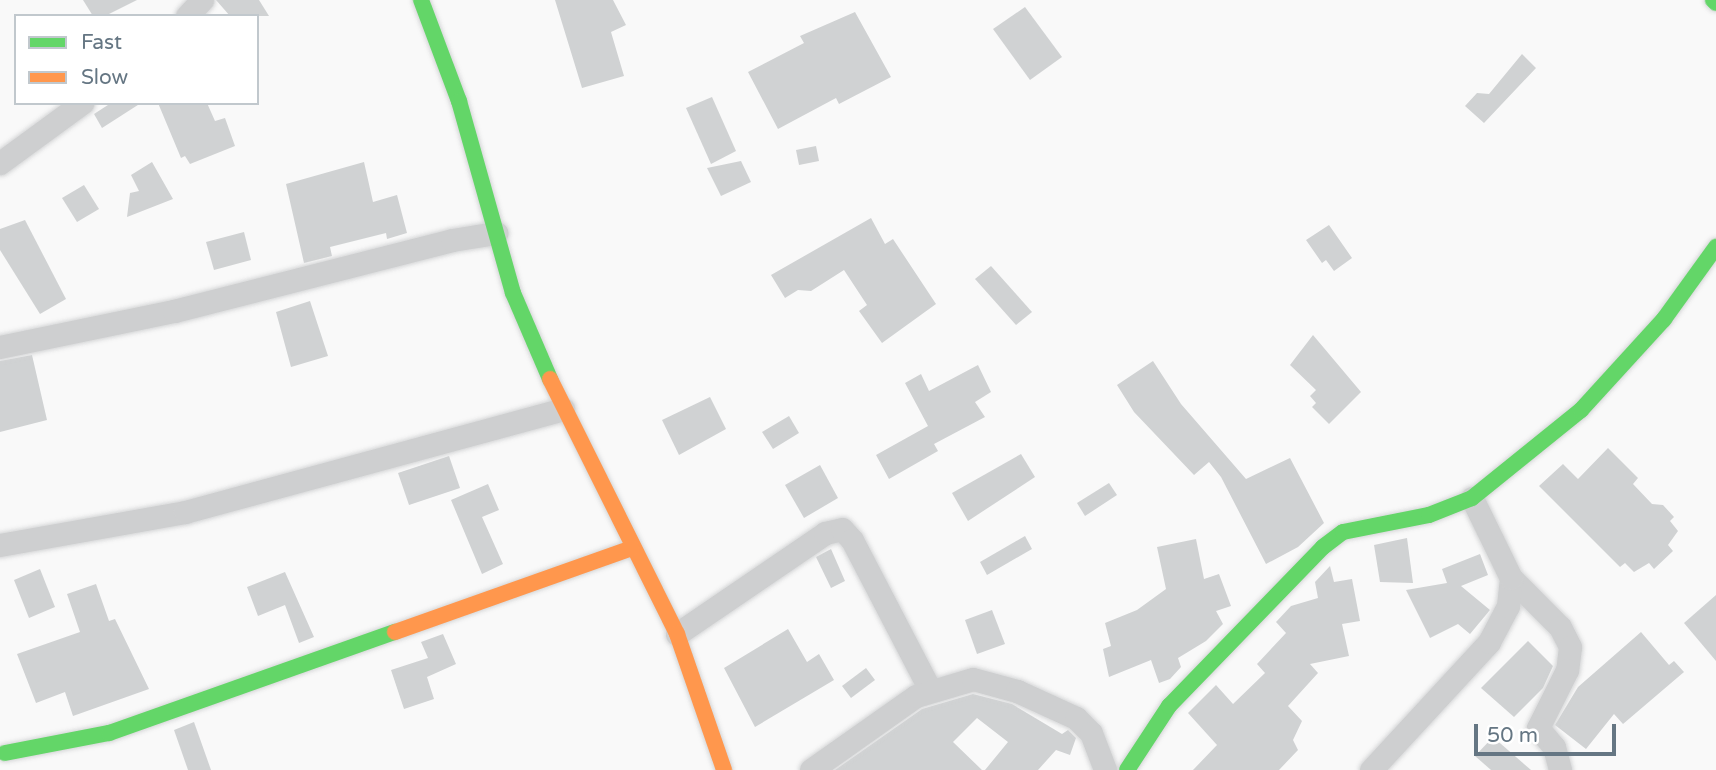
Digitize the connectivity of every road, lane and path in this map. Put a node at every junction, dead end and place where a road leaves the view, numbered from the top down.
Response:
1 (202, 0) edge
2 (421, 0) edge
3 (189, 14) edge
4 (79, 105) edge
5 (0, 163) edge
6 (496, 233) junction
7 (1716, 247) edge
8 (0, 347) edge
9 (563, 409) junction
10 (1472, 498) junction
11 (0, 545) edge
12 (632, 548) junction
13 (1511, 578) junction
14 (677, 634) junction
15 (930, 690) junction
16 (5, 754) dead end
17 (823, 767) edge
18 (724, 770) edge
19 (1105, 770) edge
20 (1127, 770) edge
21 (1371, 770) edge
22 (1560, 770) edge

1 - 3 street
2 - 6 street
4 - 5 street
6 - 8 street
6 - 9 street
7 - 10 street
9 - 11 street
9 - 12 street
10 - 13 street
10 - 20 street
12 - 14 street
12 - 16 street
13 - 21 street
13 - 22 street
14 - 15 street
14 - 18 street
15 - 17 street
15 - 19 street

